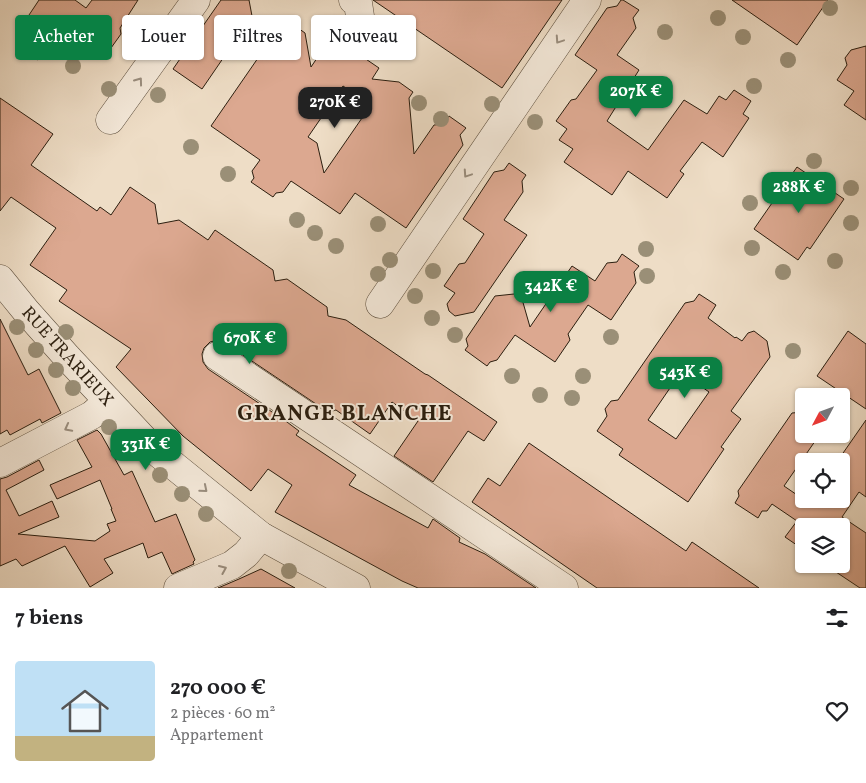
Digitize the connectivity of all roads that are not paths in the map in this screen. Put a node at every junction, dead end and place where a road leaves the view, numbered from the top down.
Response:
1 (196, 0) edge
2 (353, 0) edge
3 (587, 0) edge
4 (360, 15) edge
5 (110, 120) dead end
6 (0, 279) edge
7 (380, 304) dead end
8 (217, 356) dead end
9 (108, 401) junction
10 (0, 463) edge
11 (261, 536) junction
12 (178, 588) edge
13 (356, 588) edge
14 (564, 588) edge

5 -> 1 street
2 - 4 street
3 -> 7 street
6 - 9 street, RUE TRARIEUX
8 - 14 street
9 -> 10 street
9 -> 11 street, RUE TRARIEUX
12 -> 11 street
11 - 13 street, RUE TRARIEUX

